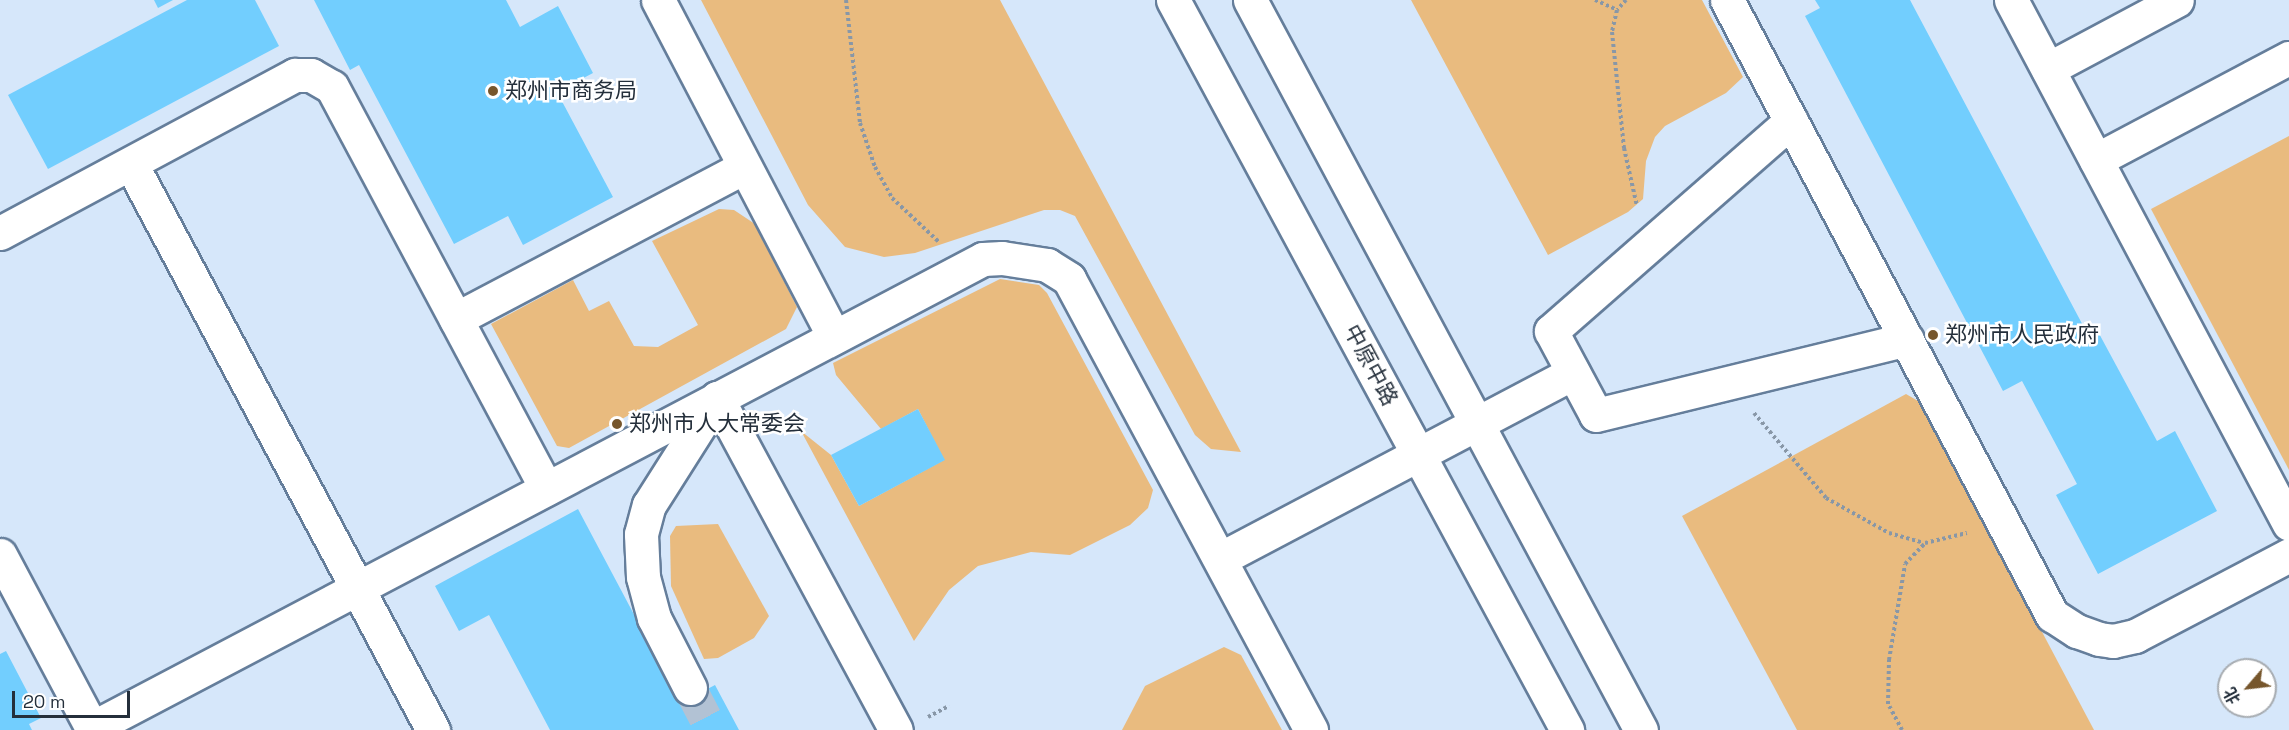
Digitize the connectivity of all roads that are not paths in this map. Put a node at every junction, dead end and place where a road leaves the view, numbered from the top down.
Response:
1 (658, 0) edge
2 (1173, 0) edge
3 (1250, 0) edge
4 (1727, 0) edge
5 (2011, 0) edge
6 (2176, 0) edge
7 (2289, 58) edge
8 (2048, 69) junction
9 (1791, 121) junction
10 (2096, 160) junction
11 (132, 164) junction
12 (744, 167) junction
13 (0, 233) edge
14 (456, 319) junction
15 (834, 337) junction
16 (1906, 339) junction
17 (1573, 373) junction
18 (717, 398) junction
19 (1476, 425) junction
20 (1420, 455) junction
21 (546, 488) junction
22 (2289, 524) edge
23 (0, 555) edge
24 (2289, 555) edge
25 (1220, 559) junction
26 (358, 587) junction
27 (690, 688) tunnel mouth
28 (93, 729) edge
29 (434, 730) edge
30 (896, 730) edge
31 (1311, 730) edge
32 (1567, 730) edge
33 (1641, 730) edge

1 - 12 main road
2 - 20 main road, 中原中路
3 - 19 main road
4 - 9 main road
5 - 8 main road
6 - 8 main road
7 - 10 main road
8 - 10 main road
9 - 16 main road
9 - 17 main road
10 - 22 main road
11 - 13 main road
11 - 14 main road
11 - 26 main road
12 - 14 main road
12 - 15 main road
14 - 21 main road
15 - 18 main road
15 - 25 main road
16 - 17 main road
16 - 24 main road
17 - 19 main road
18 - 21 main road
18 - 27 main road
18 - 30 main road
19 - 20 main road
19 - 33 main road
20 - 25 main road
20 - 32 main road, 中原中路
21 - 26 main road
23 - 28 main road
25 - 31 main road
26 - 28 main road
26 - 29 main road

